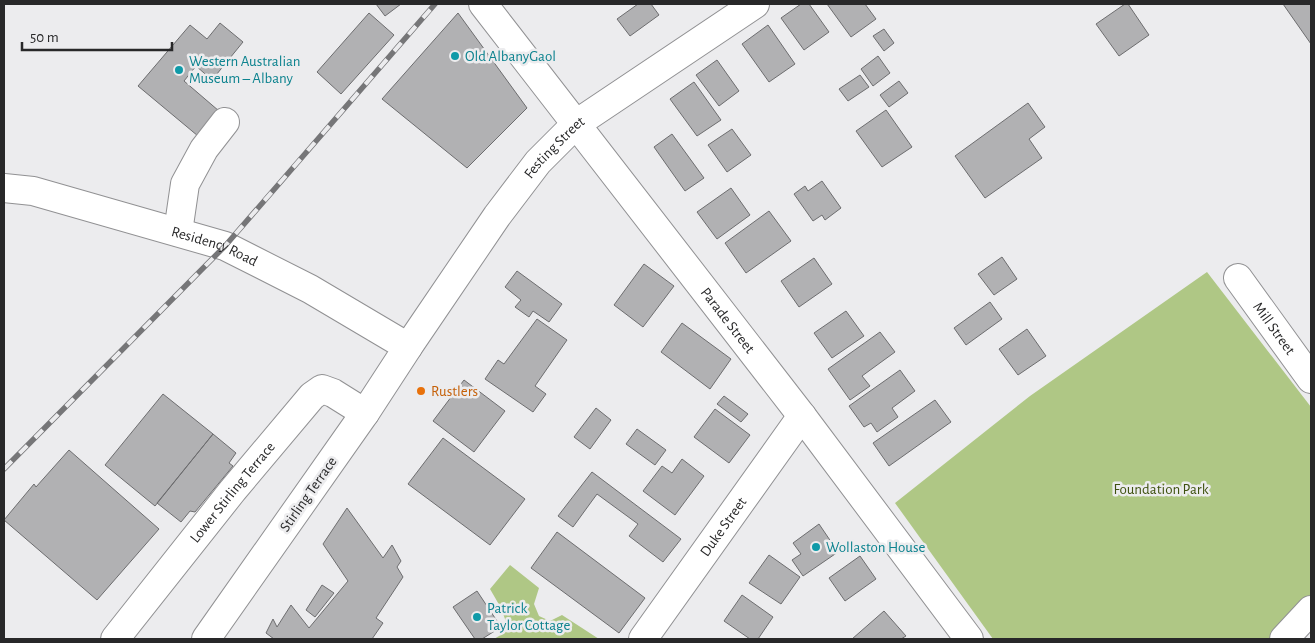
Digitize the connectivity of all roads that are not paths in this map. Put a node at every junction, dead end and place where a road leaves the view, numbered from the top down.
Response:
1 (484, 4) edge
2 (755, 4) edge
3 (225, 122) dead end
4 (576, 124) junction
5 (4, 188) edge
6 (178, 232) junction
7 (1238, 278) dead end
8 (408, 347) junction
9 (1311, 379) edge
10 (364, 414) junction
11 (802, 416) junction
12 (1311, 610) edge
13 (115, 639) edge
14 (206, 639) edge
15 (643, 639) edge
16 (969, 639) edge
17 (1284, 639) edge

1 - 4 street, Parade Street
2 - 4 street, Festing Street
3 - 6 street
4 - 8 street, Festing Street
4 - 11 street, Parade Street
5 - 6 street, Residency Road
6 - 8 street, Residency Road
7 - 9 street, Mill Street
8 - 10 street, Stirling Terrace
10 - 13 street, Lower Stirling Terrace
10 - 14 street, Stirling Terrace
11 - 15 street, Duke Street
11 - 16 street, Parade Street
12 - 17 street

